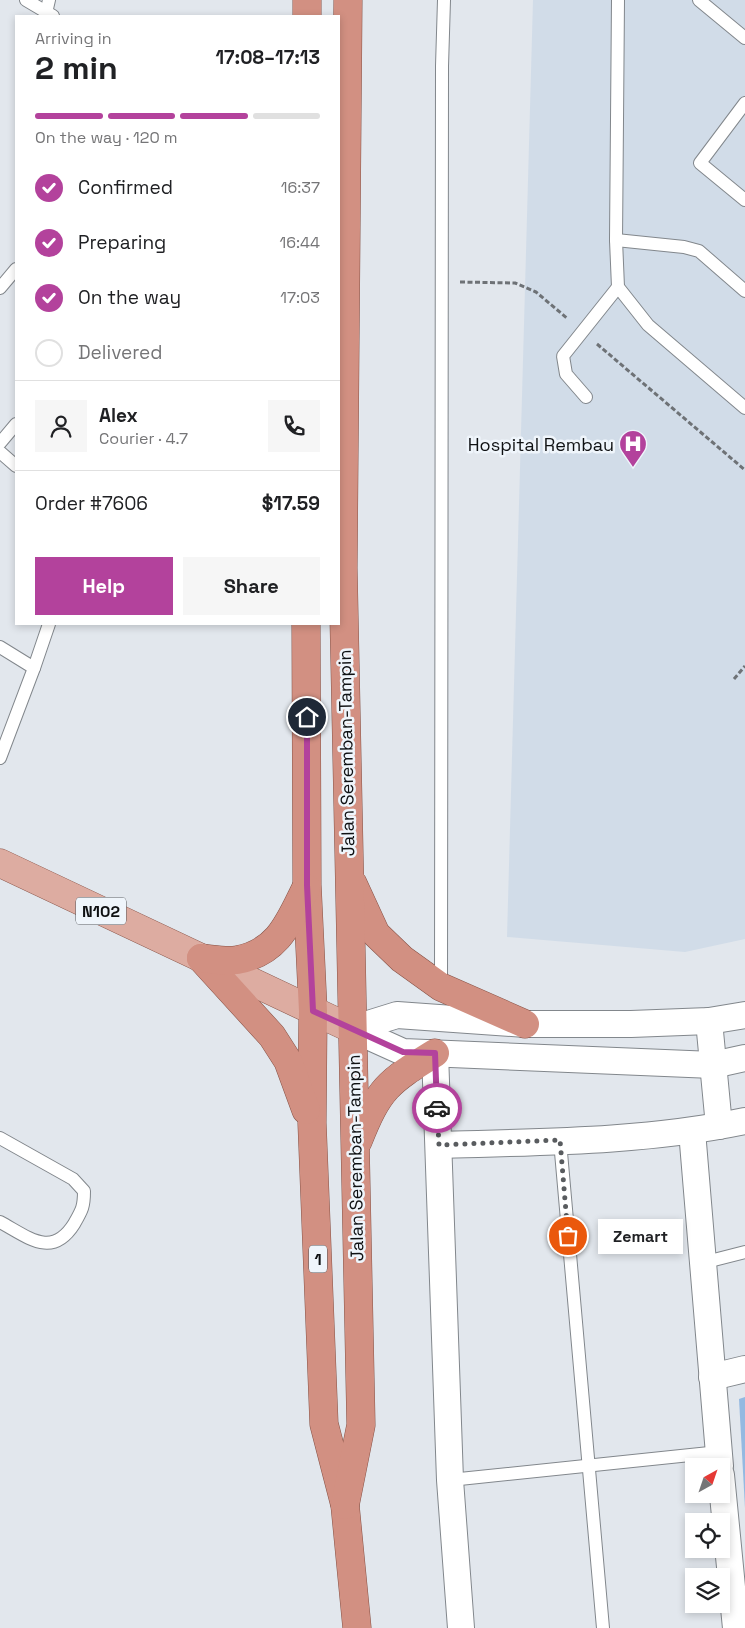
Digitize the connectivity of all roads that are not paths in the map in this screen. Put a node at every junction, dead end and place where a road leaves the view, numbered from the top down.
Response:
1 (26, 0) edge
2 (307, 0) edge
3 (348, 0) edge
4 (444, 0) edge
5 (618, 0) edge
6 (698, 0) edge
7 (49, 10) edge
8 (307, 15) edge
9 (745, 38) edge
10 (745, 103) edge
11 (745, 200) edge
12 (616, 240) junction
13 (15, 270) edge
14 (618, 287) junction
15 (0, 288) edge
16 (745, 291) edge
17 (586, 397) dead end
18 (745, 408) edge
19 (15, 425) edge
20 (0, 443) edge
21 (0, 452) edge
22 (15, 465) edge
23 (49, 625) edge
24 (306, 625) edge
25 (0, 647) edge
26 (34, 668) junction
27 (1, 750) edge
28 (0, 863) edge
29 (348, 873) junction
30 (307, 885) junction
31 (202, 958) junction
32 (441, 987) junction
33 (313, 1011) junction
34 (745, 1014) edge
35 (709, 1021) junction
36 (526, 1024) junction
37 (352, 1029) junction
38 (435, 1053) junction
39 (745, 1058) edge
40 (713, 1065) junction
41 (745, 1121) edge
42 (312, 1123) junction
43 (719, 1126) junction
44 (692, 1131) junction
45 (0, 1138) edge
46 (560, 1140) junction
47 (439, 1145) junction
48 (355, 1148) junction
49 (0, 1222) edge
50 (745, 1252) edge
51 (702, 1262) junction
52 (745, 1368) edge
53 (712, 1377) junction
54 (719, 1458) edge
55 (685, 1464) edge
56 (588, 1465) junction
57 (450, 1480) junction
58 (727, 1503) edge
59 (345, 1505) junction
60 (738, 1569) edge
61 (357, 1628) edge
62 (461, 1628) edge
63 (603, 1628) edge
64 (736, 1628) edge

1 - 7 lane
2 - 8 highway
3 - 29 highway, Jalan Seremban-Tampin / 1
4 - 32 lane
5 - 12 lane
6 - 9 lane
10 - 11 lane
12 - 14 lane
12 - 16 lane
13 - 15 lane
14 - 17 lane
14 - 18 lane
19 - 20 lane
21 - 22 lane
23 - 26 lane
24 - 30 highway, Jalan Seremban-Tampin / 1
25 - 26 lane
26 - 27 lane
28 - 31 main road, N102
29 - 32 highway
29 - 37 highway, Jalan Seremban-Tampin / 1
30 - 31 highway
30 - 33 highway, Jalan Seremban-Tampin / 1
31 - 33 main road, N102
31 - 42 highway
32 - 36 highway
33 - 37 main road, N102
33 - 42 highway, Jalan Seremban-Tampin / 1
34 - 35 street
35 - 36 street
35 - 40 street
36 - 37 street
37 - 38 street
37 - 48 highway, Jalan Seremban-Tampin / 1
38 - 40 street
38 - 47 street
38 - 48 highway
39 - 40 street
40 - 43 street
41 - 43 street
42 - 59 highway, Jalan Seremban-Tampin / 1
43 - 44 street
44 - 46 street
44 - 51 street
45 - 49 lane
46 - 47 street
46 - 56 lane
47 - 57 street
48 - 59 highway, Jalan Seremban-Tampin / 1
50 - 51 lane
51 - 53 street
52 - 53 street
53 - 54 street
55 - 56 lane
56 - 57 lane
56 - 63 lane
57 - 62 street
58 - 60 street
59 - 61 highway, Jalan Seremban-Tampin / 1
60 - 64 street

